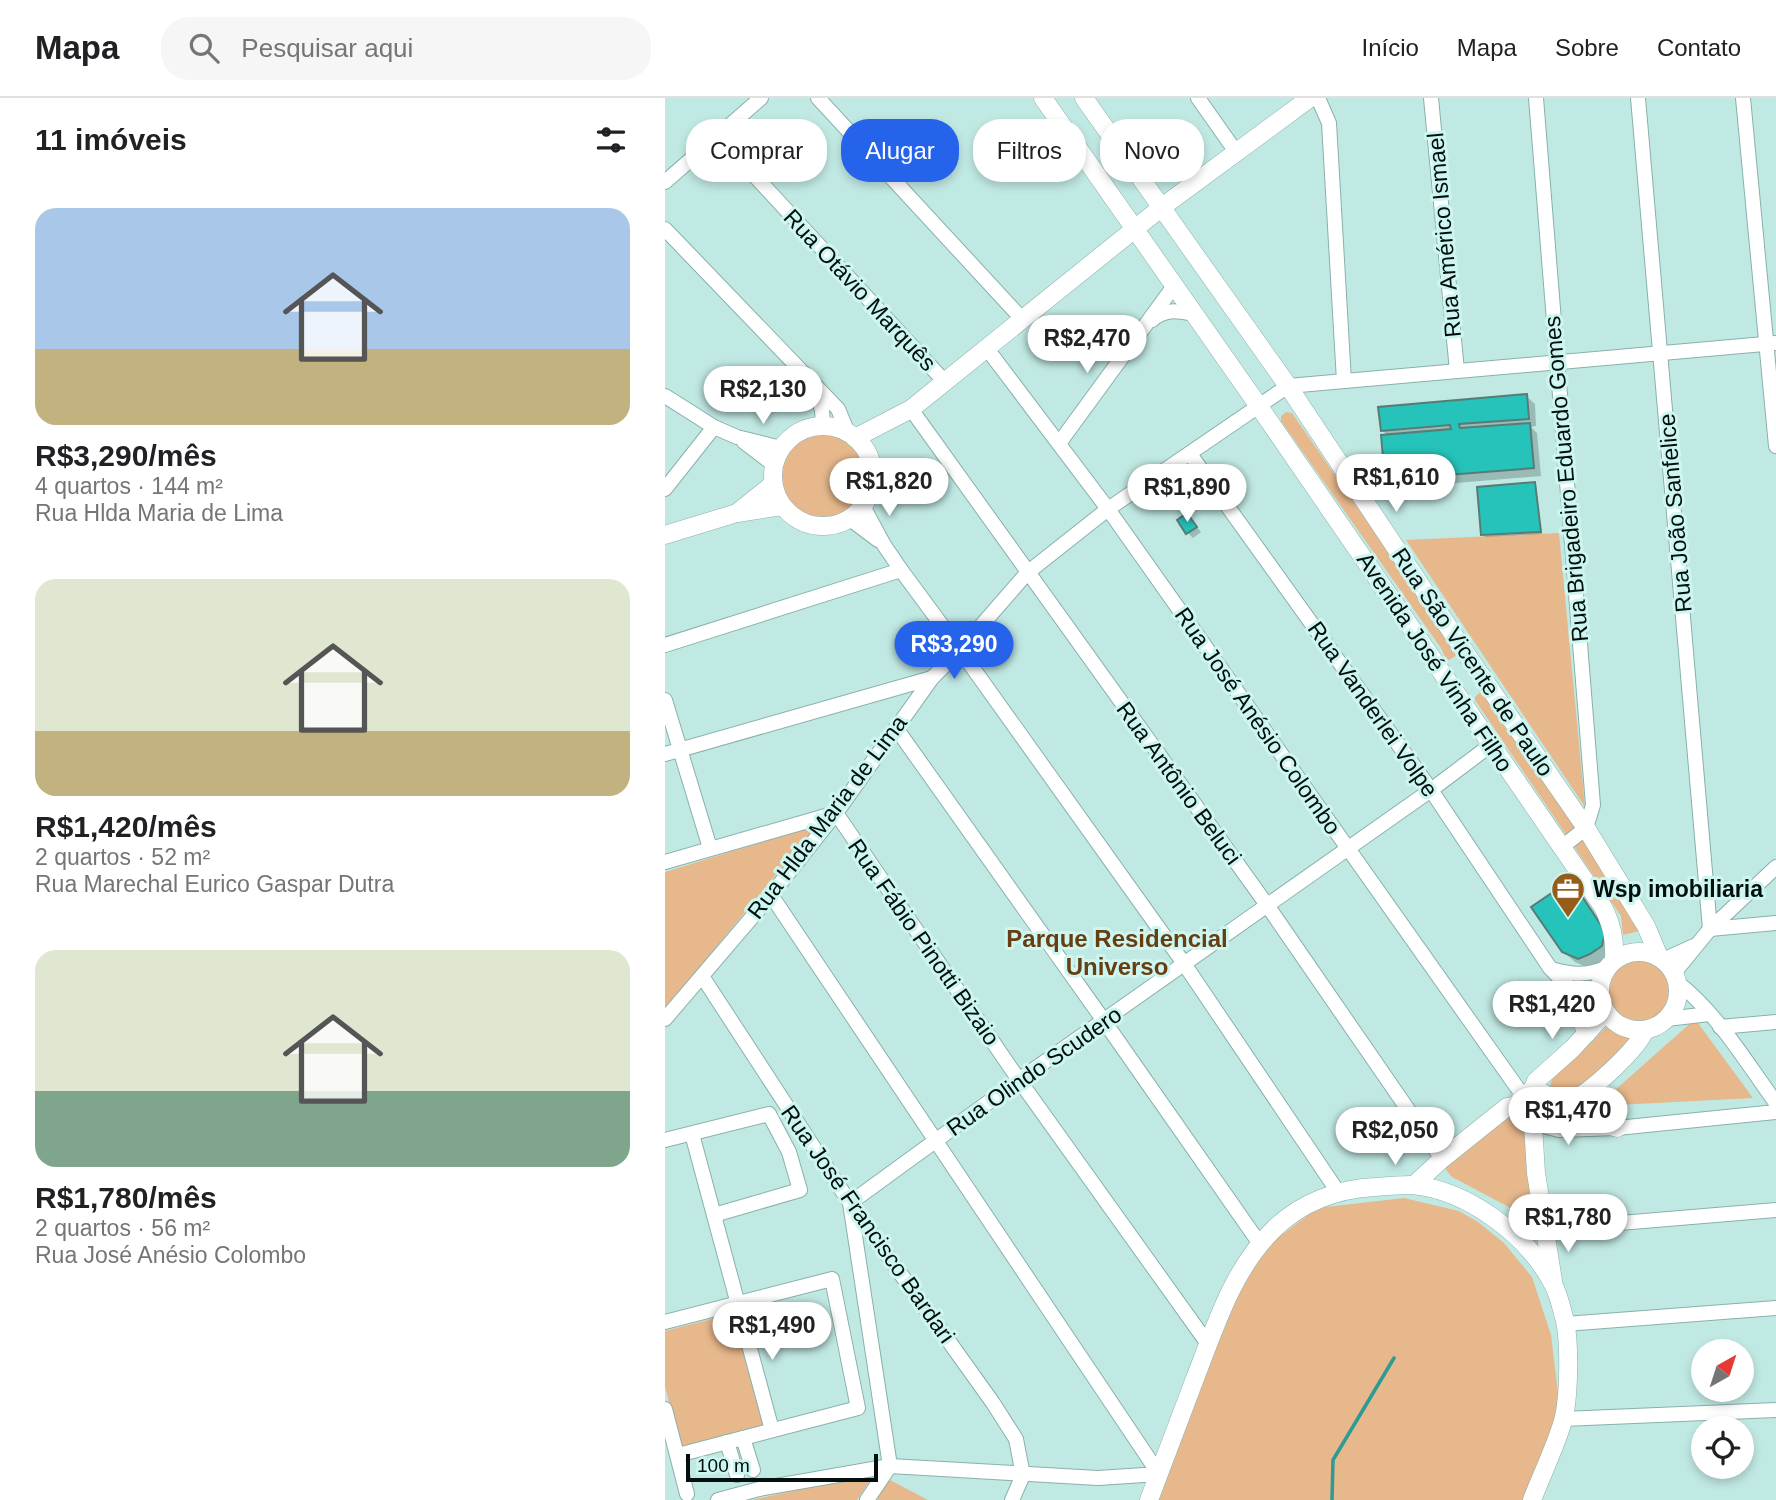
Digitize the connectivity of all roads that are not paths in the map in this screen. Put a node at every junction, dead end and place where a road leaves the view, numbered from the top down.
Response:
1 (761, 98) edge
2 (818, 98) edge
3 (1043, 98) edge
4 (1084, 98) edge
5 (1198, 98) edge
6 (1310, 98) edge
7 (1318, 98) edge
8 (1431, 98) edge
9 (1536, 98) edge
10 (1638, 98) edge
11 (1744, 98) edge
12 (737, 119) edge
13 (1236, 152) junction
14 (686, 164) edge
15 (665, 182) edge
16 (760, 182) edge
17 (1162, 207) junction
18 (665, 229) edge
19 (1135, 229) junction
20 (1174, 286) junction
21 (1194, 314) junction
22 (1023, 320) junction
23 (1143, 328) junction
24 (1772, 344) edge
25 (988, 350) junction
26 (1661, 353) junction
27 (1556, 363) junction
28 (1457, 371) junction
29 (1344, 381) junction
30 (945, 382) junction
31 (814, 385) junction
32 (1288, 386) junction
33 (665, 396) edge
34 (1258, 405) junction
35 (911, 409) junction
36 (895, 419) junction
37 (824, 426) junction
38 (714, 427) junction
39 (851, 435) junction
40 (1060, 442) junction
41 (1776, 446) edge
42 (1191, 454) junction
43 (868, 455) junction
44 (777, 456) junction
45 (773, 484) junction
46 (665, 489) edge
47 (782, 506) junction
48 (1108, 509) junction
49 (737, 513) junction
50 (857, 513) junction
51 (665, 535) edge
52 (901, 570) junction
53 (1027, 573) junction
54 (665, 645) edge
55 (960, 650) junction
56 (1471, 661) junction
57 (932, 678) junction
58 (1447, 679) junction
59 (1487, 683) junction
60 (665, 699) edge
61 (1464, 702) junction
62 (895, 729) junction
63 (1492, 744) junction
64 (680, 749) junction
65 (665, 754) edge
66 (1431, 790) junction
67 (836, 813) junction
68 (1586, 828) junction
69 (1562, 847) junction
70 (710, 848) junction
71 (1348, 849) junction
72 (665, 862) edge
73 (1776, 867) edge
74 (771, 895) junction
75 (1267, 905) junction
76 (1776, 923) edge
77 (1710, 929) junction
78 (1610, 964) junction
79 (1185, 965) junction
80 (1550, 968) junction
81 (1668, 968) junction
82 (702, 976) junction
83 (1564, 985) junction
84 (1603, 1007) junction
85 (1709, 1014) junction
86 (665, 1019) edge
87 (1667, 1019) junction
88 (1104, 1021) junction
89 (1776, 1022) edge
90 (1720, 1027) junction
91 (1645, 1030) junction
92 (1587, 1033) junction
93 (1019, 1080) junction
94 (1583, 1094) junction
95 (1524, 1097) junction
96 (1776, 1103) edge
97 (1776, 1112) edge
98 (1544, 1117) junction
99 (1609, 1128) junction
100 (692, 1134) junction
101 (665, 1140) edge
102 (936, 1141) junction
103 (1442, 1159) junction
104 (1413, 1185) junction
105 (1338, 1192) junction
106 (850, 1203) junction
107 (1776, 1210) edge
108 (714, 1214) junction
109 (1531, 1226) junction
110 (1260, 1244) junction
111 (1554, 1286) junction
112 (738, 1303) junction
113 (1776, 1308) edge
114 (665, 1322) edge
115 (1565, 1324) junction
116 (1208, 1343) junction
117 (665, 1409) edge
118 (1776, 1410) edge
119 (1563, 1419) junction
120 (772, 1430) junction
121 (743, 1438) junction
122 (727, 1442) junction
123 (678, 1455) junction
124 (890, 1466) junction
125 (753, 1470) dead end
126 (1159, 1474) junction
127 (737, 1475) dead end
128 (1023, 1475) junction
129 (687, 1494) dead end
130 (718, 1500) edge
131 (867, 1500) edge
132 (1011, 1500) edge
133 (1149, 1500) edge
134 (1532, 1500) edge

1 - 12 street
2 - 22 street
3 - 19 street, Avenida José Vinha Filho
4 - 17 street, Rua São Vicente de Paulo
5 - 13 street
6 - 13 street
7 - 29 street
8 - 28 street, Rua Américo Ismael
9 - 27 street, Rua Brigadeiro Eduardo Gomes
10 - 26 street, Rua João Sanfelice
11 - 24 street
13 - 17 street
14 - 15 street
16 - 30 street, Rua Otávio Marquês
17 - 19 street
17 - 32 street, Rua São Vicente de Paulo
18 - 31 street
19 - 20 street, Avenida José Vinha Filho
19 - 22 street
20 - 21 street, Avenida José Vinha Filho
20 - 23 street
21 - 23 street
21 - 34 street, Avenida José Vinha Filho
22 - 25 street
23 - 40 street
24 - 26 street
24 - 41 street
25 - 30 street
25 - 40 street, Rua José Anésio Colombo
26 - 27 street
26 - 77 street, Rua João Sanfelice
27 - 28 street
27 - 68 street, Rua Brigadeiro Eduardo Gomes
28 - 29 street
29 - 32 street
30 - 35 street
31 - 37 street
31 - 39 street
32 - 34 street, Rua Hlda Maria de Lima
32 - 56 street, Rua São Vicente de Paulo
33 - 38 street
34 - 42 street, Rua Hlda Maria de Lima
34 - 58 street, Avenida José Vinha Filho
35 - 36 street
35 - 53 street, Rua Antônio Beluci
36 - 39 street
36 - 43 street
37 - 39 street
37 - 44 street
38 - 44 street
38 - 46 street
39 - 43 street
40 - 48 street, Rua José Anésio Colombo
42 - 48 street, Rua Hlda Maria de Lima
42 - 66 street, Rua Vanderlei Volpe
43 - 50 street
44 - 45 street
45 - 47 street
45 - 49 street
47 - 49 street
47 - 50 street
48 - 53 street, Rua Hlda Maria de Lima
48 - 71 street, Rua José Anésio Colombo
49 - 51 street
50 - 52 street
52 - 54 street
52 - 55 street
53 - 55 street, Rua Hlda Maria de Lima
53 - 75 street, Rua Antônio Beluci
55 - 57 street, Rua Hlda Maria de Lima
55 - 79 street
56 - 58 street
56 - 59 street, Rua São Vicente de Paulo
57 - 62 street, Rua Hlda Maria de Lima
57 - 64 street
58 - 61 street, Avenida José Vinha Filho
59 - 61 street
59 - 68 street, Rua São Vicente de Paulo
60 - 64 street
61 - 63 street, Avenida José Vinha Filho
62 - 67 street, Rua Hlda Maria de Lima
62 - 88 street
63 - 66 street, Rua Olindo Scudero
63 - 69 street, Avenida José Vinha Filho
64 - 65 street
64 - 70 street
66 - 71 street, Rua Olindo Scudero
66 - 80 street, Rua Vanderlei Volpe
67 - 70 street
67 - 74 street, Rua Hlda Maria de Lima
67 - 93 street, Rua Fábio Pinotti Bizaio
68 - 69 street
68 - 81 street, Rua São Vicente de Paulo
69 - 78 street, Avenida José Vinha Filho
70 - 72 street
71 - 75 street, Rua Olindo Scudero
71 - 95 street, Rua José Anésio Colombo
73 - 77 street
74 - 82 street, Rua Hlda Maria de Lima
74 - 102 street
75 - 79 street, Rua Olindo Scudero
75 - 103 street, Rua Antônio Beluci
76 - 77 street
77 - 81 street
78 - 80 street
78 - 81 street
78 - 84 street
79 - 88 street, Rua Olindo Scudero
79 - 105 street
80 - 83 street, Rua Vanderlei Volpe
81 - 85 street, Rua São Vicente de Paulo
81 - 87 street
82 - 86 street, Rua Hlda Maria de Lima
82 - 106 street, Rua José Francisco Bardari
83 - 84 street, Rua Vanderlei Volpe
83 - 92 street
84 - 91 street
84 - 92 street
85 - 87 street
85 - 90 street, Rua São Vicente de Paulo
87 - 91 street
88 - 93 street, Rua Olindo Scudero
88 - 110 street
89 - 90 street
90 - 96 street, Rua São Vicente de Paulo
91 - 94 street
92 - 95 street
93 - 102 street, Rua Olindo Scudero
93 - 116 street, Rua Fábio Pinotti Bizaio
94 - 98 street
94 - 99 street
95 - 98 street
95 - 98 street
95 - 103 street
97 - 99 street
98 - 99 street
98 - 109 street
100 - 101 street
100 - 108 street
100 - 108 street
102 - 106 street, Rua Olindo Scudero
102 - 126 street
103 - 104 street
104 - 105 street
104 - 109 street
105 - 110 street
106 - 124 street
106 - 128 street, Rua José Francisco Bardari
107 - 109 street
108 - 112 street
109 - 111 street
109 - 111 street
110 - 116 street
111 - 115 street
112 - 114 street
112 - 120 street
112 - 120 street
113 - 115 street
115 - 119 street
116 - 126 street
117 - 123 street
118 - 119 street
119 - 134 street
120 - 121 street
121 - 122 street
121 - 125 street
122 - 123 street
122 - 127 street
123 - 129 street
124 - 128 street
124 - 130 street
124 - 131 street
126 - 128 street
126 - 133 street
128 - 132 street

